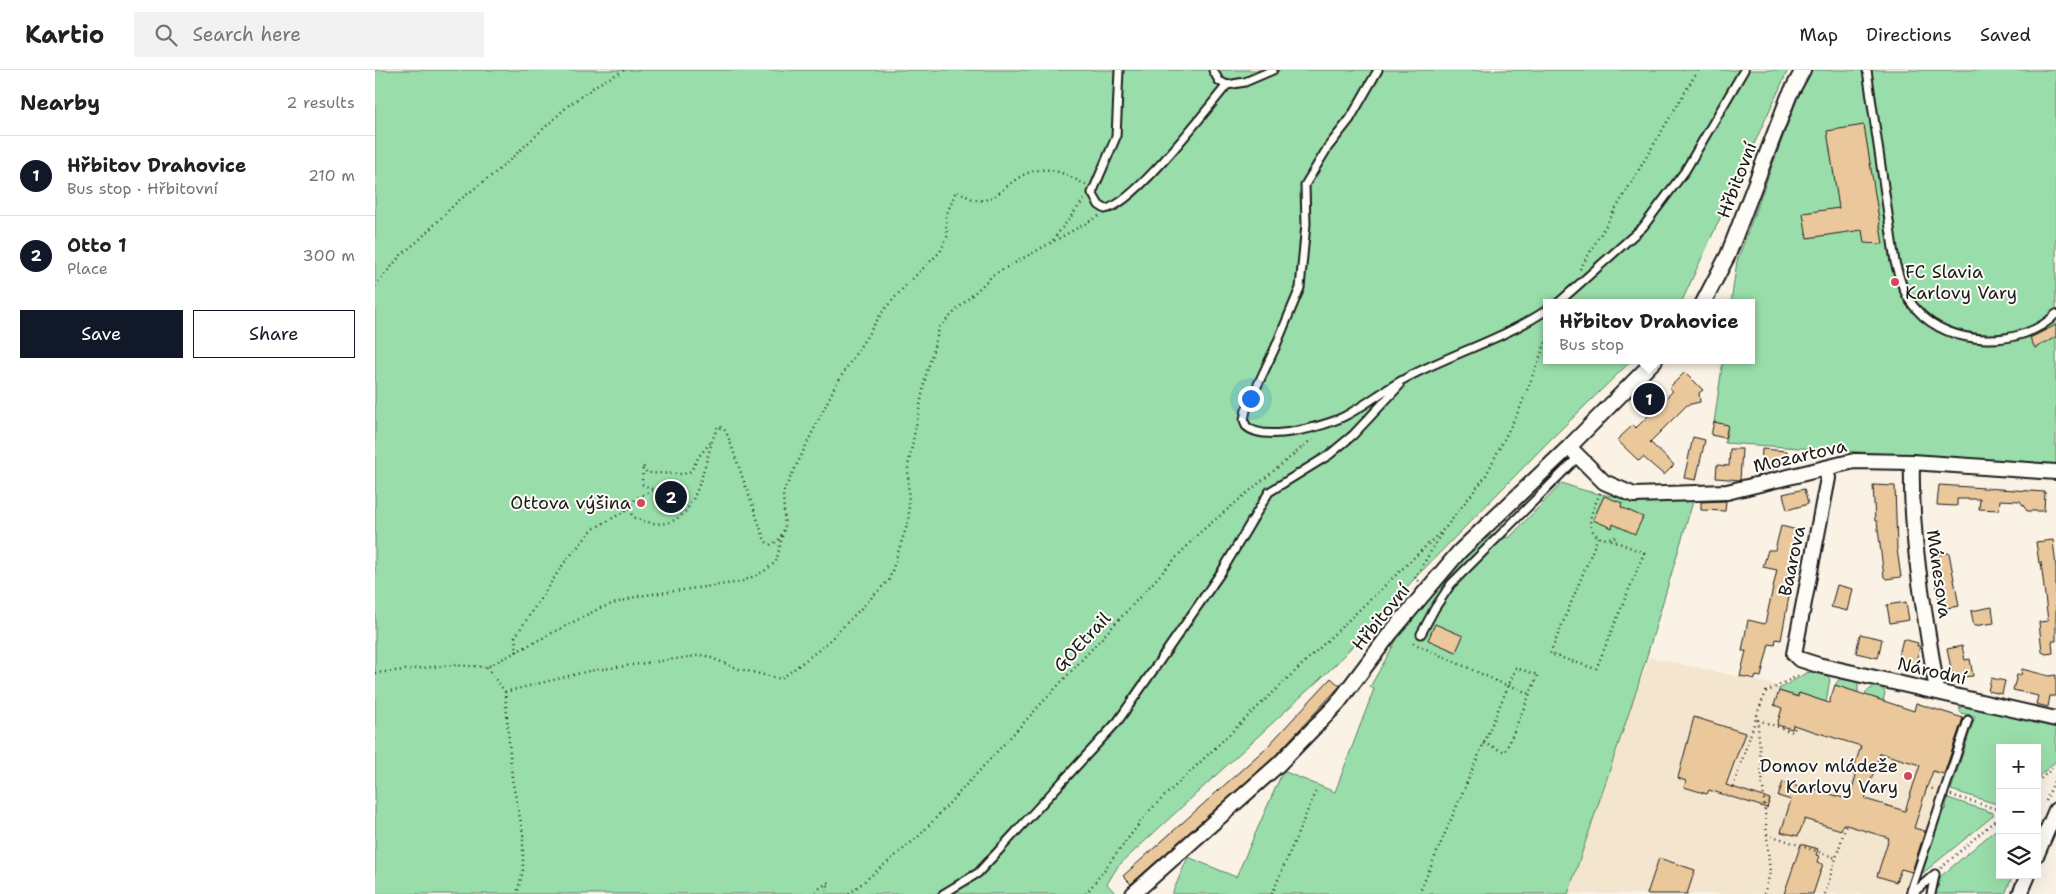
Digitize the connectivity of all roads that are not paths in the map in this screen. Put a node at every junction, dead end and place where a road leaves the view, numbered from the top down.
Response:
1 (1119, 70) edge
2 (1213, 70) edge
3 (1273, 70) edge
4 (1378, 70) edge
5 (1744, 70) edge
6 (1803, 70) edge
7 (1867, 70) edge
8 (1227, 86) junction
9 (1562, 299) edge
10 (1705, 299) edge
11 (1543, 313) edge
12 (2056, 314) edge
13 (1651, 364) edge
14 (1406, 378) junction
15 (1574, 452) junction
16 (1912, 462) junction
17 (1826, 468) junction
18 (2056, 472) edge
19 (1421, 634) dead end
20 (1799, 659) joint
21 (1937, 691) junction
22 (2056, 719) edge
23 (1968, 720) dead end
24 (2050, 806) edge
25 (2041, 839) edge
26 (2026, 879) edge
27 (943, 894) edge
28 (1133, 894) edge
29 (1911, 894) edge
30 (1931, 894) edge
31 (2020, 894) edge

1 - 8 lane
2 - 8 lane
3 - 8 lane
4 - 14 lane
5 - 9 lane
6 - 10 street, Hřbitovní
7 - 12 lane
11 - 14 lane
13 - 15 street, Hřbitovní
14 - 27 lane
15 - 17 street, Mozartova
15 - 19 lane
15 - 28 street, Hřbitovní
16 - 17 street, Mozartova
16 - 18 street, Mozartova
16 - 21 street, Mánesova
17 - 20 street, Baarova
20 - 21 street, Národní
21 - 22 street, Národní
23 - 29 lane
24 - 25 street
26 - 31 street
29 - 30 lane

